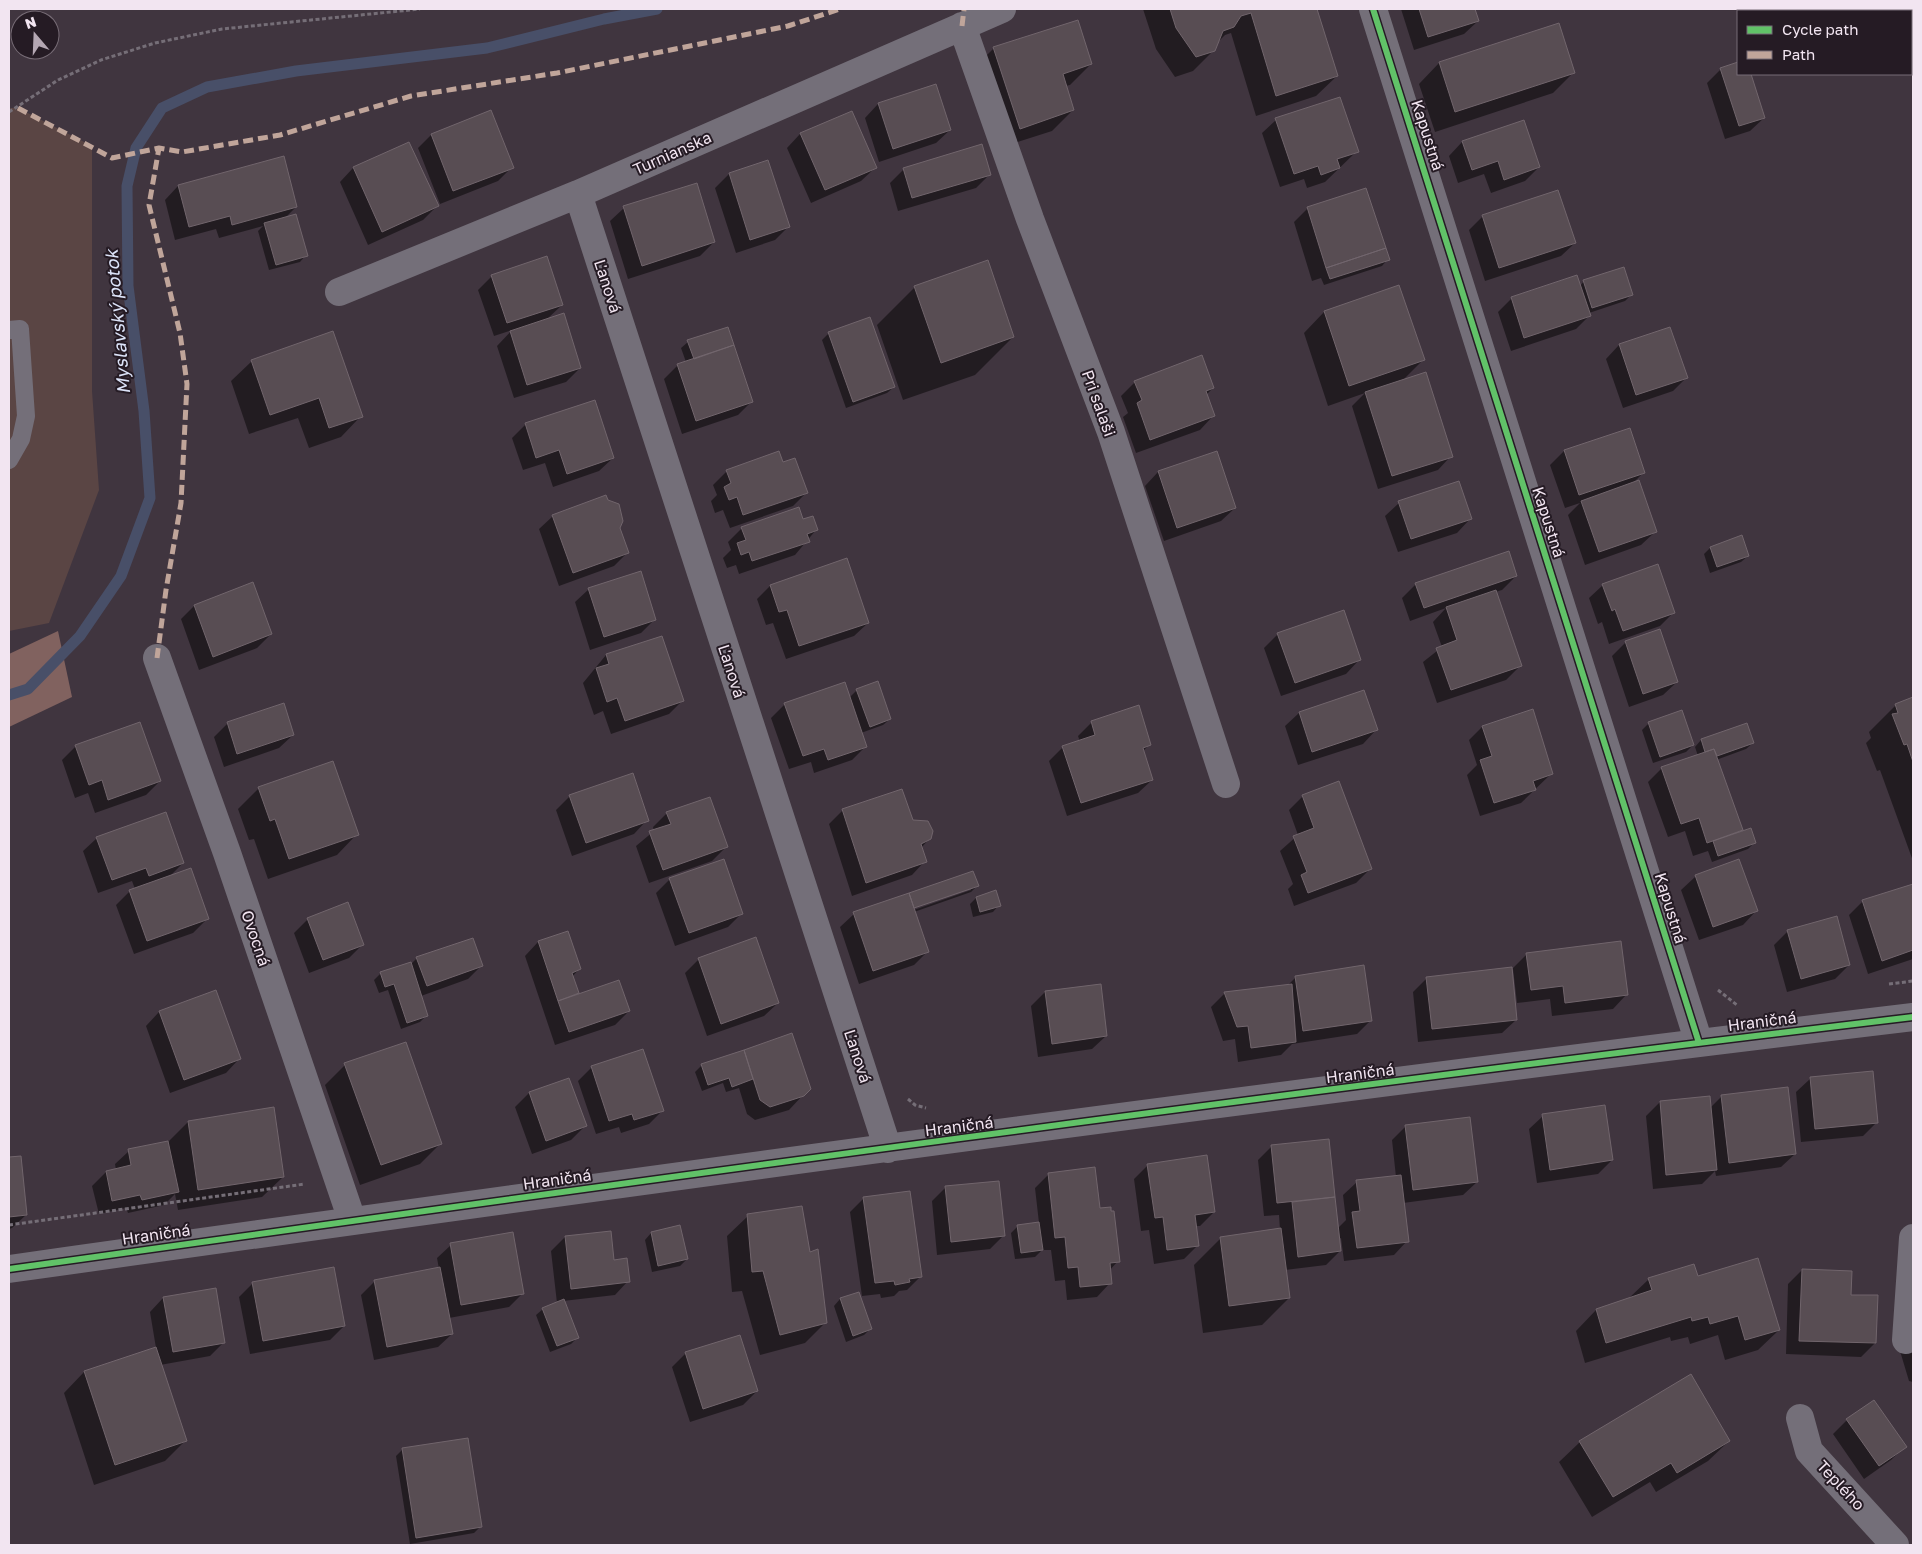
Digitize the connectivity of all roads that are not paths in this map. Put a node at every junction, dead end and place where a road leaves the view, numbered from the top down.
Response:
1 (1002, 9) edge
2 (1373, 9) edge
3 (962, 26) junction
4 (578, 194) junction
5 (339, 292) dead end
6 (9, 330) edge
7 (9, 460) edge
8 (157, 658) dead end
9 (1226, 784) dead end
10 (1913, 1017) edge
11 (1699, 1043) junction
12 (888, 1149) junction
13 (352, 1220) junction
14 (1913, 1238) edge
15 (9, 1269) edge
16 (1906, 1340) dead end
17 (1800, 1418) dead end
18 (1896, 1545) edge

1 - 3 street, Turnianska
2 - 11 street, Kapustná
3 - 4 street, Turnianska
3 - 9 street, Pri salaši
4 - 5 street, Turnianska
4 - 12 street, Ľanová
6 - 7 lane
8 - 13 street, Ovocná
10 - 11 street, Hraničná
11 - 12 street, Hraničná
12 - 13 street, Hraničná
13 - 15 street, Hraničná
14 - 16 street
17 - 18 street, Teplého

